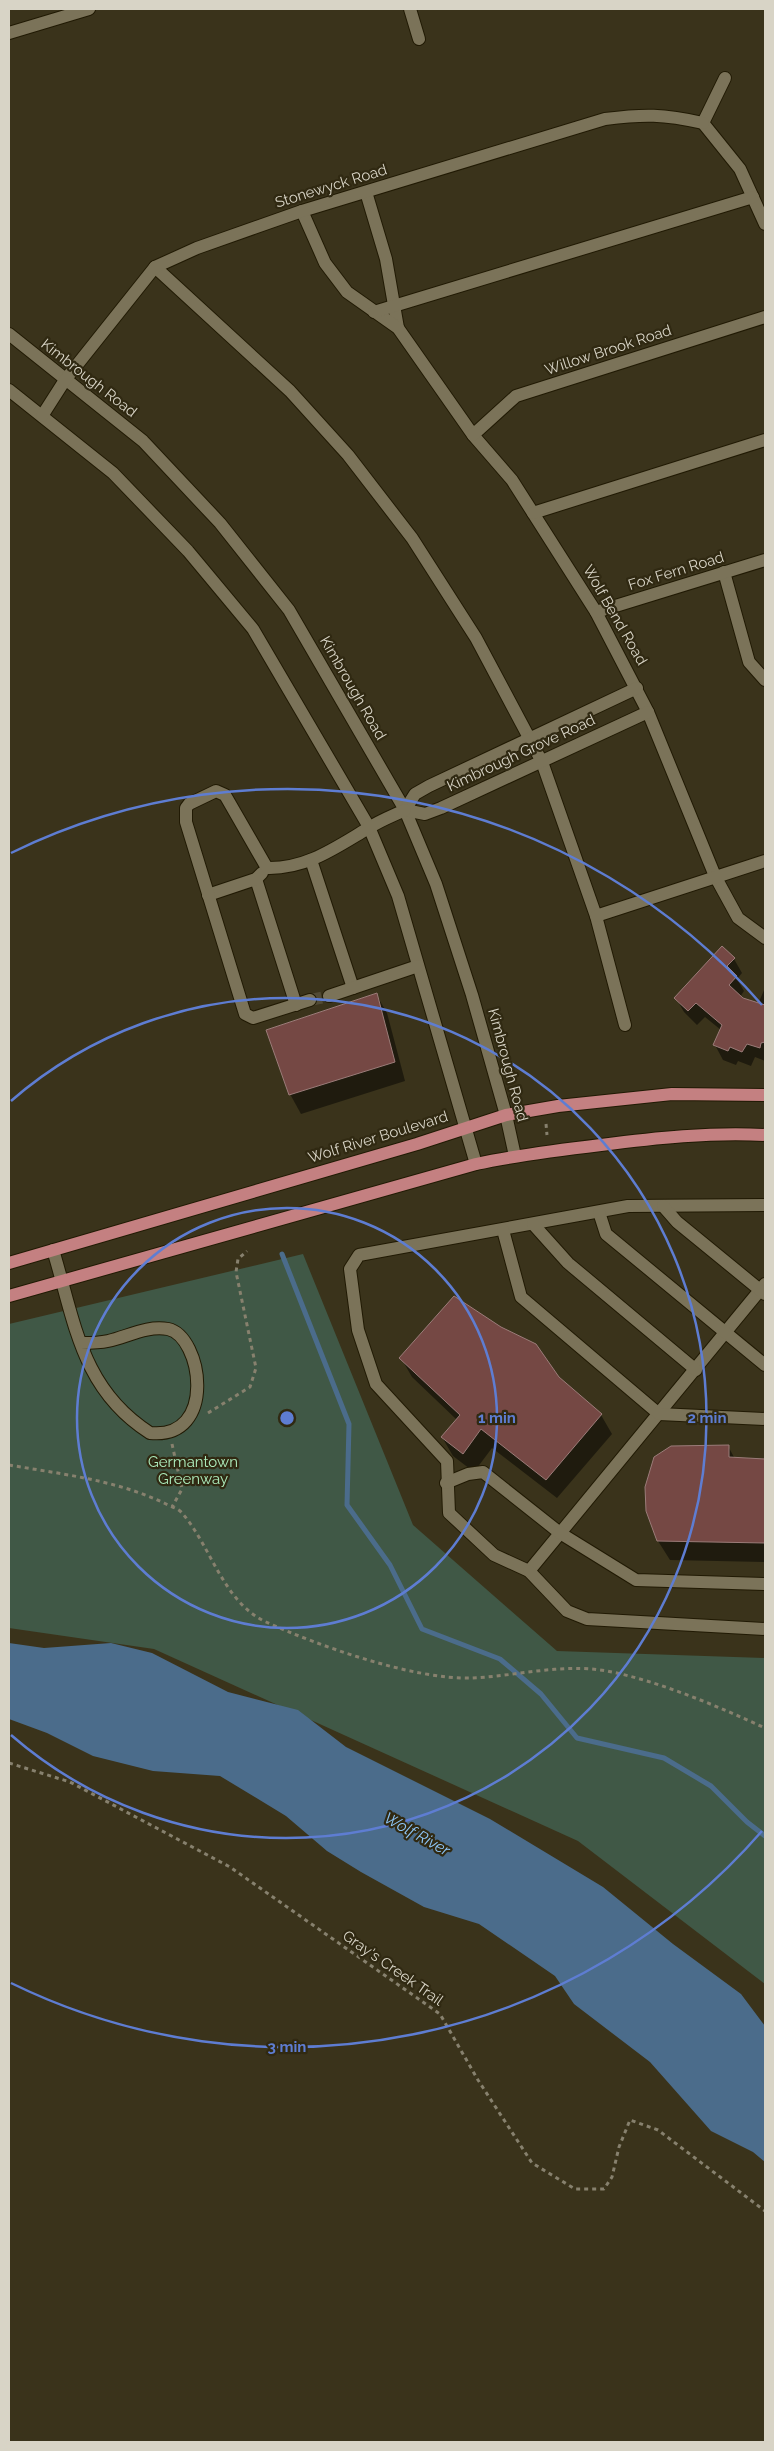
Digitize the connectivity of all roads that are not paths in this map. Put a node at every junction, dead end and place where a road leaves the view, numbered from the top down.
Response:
1 (89, 9) edge
2 (410, 9) edge
3 (9, 33) edge
4 (419, 39) dead end
5 (725, 78) dead end
6 (703, 123) junction
7 (366, 192) junction
8 (753, 198) junction
9 (302, 211) junction
10 (765, 224) edge
11 (155, 268) junction
12 (394, 307) junction
13 (374, 312) junction
14 (765, 317) edge
15 (398, 328) junction
16 (9, 334) edge
17 (65, 380) junction
18 (9, 390) edge
19 (42, 416) junction
20 (473, 435) junction
21 (765, 440) edge
22 (533, 513) junction
23 (765, 560) edge
24 (724, 572) junction
25 (596, 612) junction
26 (765, 680) edge
27 (637, 688) junction
28 (648, 712) junction
29 (531, 738) junction
30 (542, 762) junction
31 (405, 810) junction
32 (369, 827) junction
33 (311, 860) junction
34 (765, 861) edge
35 (267, 868) junction
36 (715, 876) junction
37 (256, 879) junction
38 (208, 894) junction
39 (596, 916) junction
40 (765, 938) edge
41 (418, 966) junction
42 (353, 988) junction
43 (328, 996) tunnel mouth
44 (310, 1000) tunnel mouth
45 (296, 1005) junction
46 (625, 1025) dead end
47 (765, 1095) edge
48 (506, 1115) junction
49 (465, 1126) junction
50 (765, 1135) edge
51 (515, 1156) junction
52 (476, 1164) junction
53 (663, 1206) junction
54 (765, 1206) edge
55 (599, 1212) junction
56 (533, 1224) junction
57 (503, 1230) junction
58 (53, 1250) junction
59 (9, 1263) edge
60 (62, 1281) junction
61 (764, 1290) edge
62 (9, 1296) edge
63 (726, 1334) junction
64 (81, 1344) junction
65 (765, 1365) edge
66 (696, 1370) junction
67 (659, 1414) junction
68 (765, 1419) edge
69 (446, 1483) junction
70 (560, 1533) junction
71 (528, 1571) junction
72 (765, 1584) edge
73 (765, 1629) edge

1 - 3 street
2 - 4 street
5 - 6 street
6 - 7 street, Stonewyck Road
6 - 8 street
7 - 9 street, Stonewyck Road
7 - 12 street, Wolf Bend Road
8 - 10 street
8 - 12 street
9 - 11 street, Stonewyck Road
9 - 13 street, Wolf Bend Road
11 - 17 street, Stonewyck Road
11 - 29 street
12 - 13 street
12 - 15 street, Wolf Bend Road
13 - 15 street, Wolf Bend Road
14 - 20 street, Willow Brook Road
15 - 20 street, Wolf Bend Road
16 - 17 street, Kimbrough Road
17 - 19 street, Stonewyck Road
17 - 31 street, Kimbrough Road
18 - 19 street
19 - 32 street
20 - 22 street, Wolf Bend Road
21 - 22 street
22 - 25 street, Wolf Bend Road
23 - 24 street, Fox Fern Road
24 - 25 street, Fox Fern Road
24 - 26 street
25 - 27 street, Wolf Bend Road
27 - 28 street, Wolf Bend Road
27 - 29 street, Kimbrough Grove Road
28 - 30 street, Kimbrough Grove Road
28 - 36 street, Wolf Bend Road
29 - 30 street
29 - 31 street, Kimbrough Grove Road
30 - 31 street, Kimbrough Grove Road
30 - 39 street
31 - 32 street, Kimbrough Grove Road
31 - 48 street, Kimbrough Road
32 - 33 street, Kimbrough Grove Road
32 - 41 street
33 - 35 street, Kimbrough Grove Road
33 - 42 street
34 - 36 street
35 - 37 street
35 - 38 street
36 - 39 street
36 - 40 street, Wolf Bend Road
37 - 38 street
37 - 45 street
38 - 45 street
39 - 46 street
41 - 42 street
41 - 49 street
42 - 43 street
44 - 45 street
47 - 48 main road, Wolf River Boulevard
48 - 49 main road, Wolf River Boulevard
48 - 51 street, Kimbrough Road
49 - 52 street
49 - 58 main road, Wolf River Boulevard
50 - 51 main road
51 - 52 main road
52 - 60 main road
53 - 54 street
53 - 55 street
53 - 61 street
55 - 56 street
55 - 63 street
56 - 57 street
56 - 66 street
57 - 67 street
57 - 69 street
58 - 59 main road, Wolf River Boulevard
58 - 60 street
60 - 62 main road
60 - 64 street
61 - 63 street
63 - 65 street
63 - 66 street
64 - 64 street
66 - 67 street
67 - 68 street
67 - 70 street
69 - 70 street
69 - 71 street
70 - 71 street
70 - 72 street
71 - 73 street

